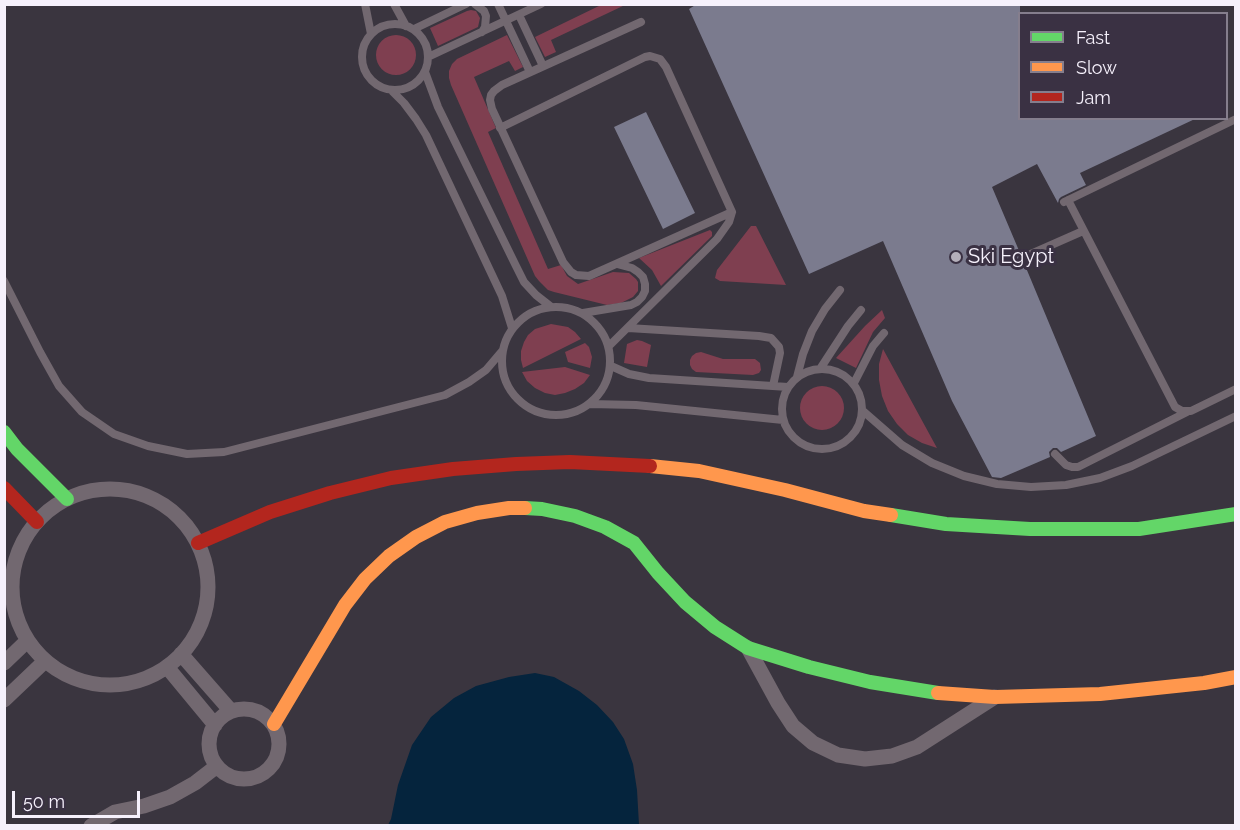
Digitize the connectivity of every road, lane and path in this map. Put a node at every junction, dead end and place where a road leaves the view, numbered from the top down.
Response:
1 (365, 4) edge
2 (394, 4) edge
3 (466, 4) edge
4 (476, 4) edge
5 (498, 4) edge
6 (541, 4) edge
7 (519, 15) junction
8 (506, 21) junction
9 (641, 21) dead end
10 (410, 28) junction
11 (482, 32) junction
12 (371, 34) junction
13 (428, 57) junction
14 (543, 66) junction
15 (425, 72) junction
16 (530, 72) junction
17 (391, 90) junction
18 (1236, 118) edge
19 (500, 128) junction
20 (732, 212) junction
21 (1083, 231) junction
22 (1024, 257) dead end
23 (617, 264) junction
24 (4, 281) edge
25 (840, 290) dead end
26 (550, 306) junction
27 (861, 310) dead end
28 (583, 313) junction
29 (512, 328) junction
30 (628, 328) junction
31 (884, 333) dead end
32 (609, 346) junction
33 (502, 350) junction
34 (611, 366) junction
35 (820, 369) junction
36 (797, 377) junction
37 (854, 383) junction
38 (773, 386) junction
39 (788, 387) junction
40 (1236, 389) edge
41 (590, 404) junction
42 (863, 411) junction
43 (1186, 412) junction
44 (1236, 416) edge
45 (783, 420) junction
46 (4, 432) edge
47 (1055, 454) dead end
48 (4, 488) edge
49 (67, 499) junction
50 (1236, 514) edge
51 (37, 522) junction
52 (198, 543) junction
53 (27, 641) junction
54 (748, 648) junction
55 (181, 654) junction
56 (45, 661) junction
57 (4, 663) edge
58 (166, 667) junction
59 (1236, 677) edge
60 (996, 697) junction
61 (4, 700) edge
62 (231, 711) junction
63 (274, 724) junction
64 (215, 725) junction
65 (217, 766) junction
66 (92, 825) edge

1 - 12 lane
2 - 10 lane
3 - 10 lane
4 - 11 lane
5 - 8 lane
6 - 7 lane
7 - 8 lane
7 - 14 lane
8 - 11 lane
8 - 16 lane
9 - 14 lane
10 - 12 lane
10 - 13 lane
11 - 13 lane
12 - 17 lane
13 - 15 lane
14 - 16 lane
15 - 17 lane
15 - 26 lane
16 - 19 lane
17 - 29 lane
18 - 21 lane
19 - 20 lane
19 - 23 lane
20 - 23 lane
20 - 30 lane
21 - 22 lane
21 - 43 lane
23 - 28 lane
24 - 33 lane
25 - 36 lane
26 - 28 lane
26 - 29 lane
27 - 35 lane
28 - 32 lane
29 - 33 lane
30 - 32 lane
30 - 38 lane
31 - 37 lane
32 - 34 lane
33 - 41 lane
34 - 38 lane
34 - 41 lane
35 - 36 lane
35 - 37 lane
36 - 39 lane
37 - 42 lane
38 - 39 lane
39 - 45 lane
40 - 43 lane
41 - 45 lane
42 - 44 lane
42 - 45 lane
43 - 47 lane
46 - 49 street
48 - 51 street
49 - 51 street
49 - 52 street
50 - 52 street
51 - 53 street
52 - 55 street
53 - 56 street
53 - 57 street
54 - 60 street
54 - 60 street
54 - 63 street
55 - 58 street
55 - 62 street
56 - 58 street
56 - 61 street
58 - 64 street
59 - 60 street
62 - 63 street
62 - 64 street
63 - 65 street
64 - 65 street
65 - 66 street

